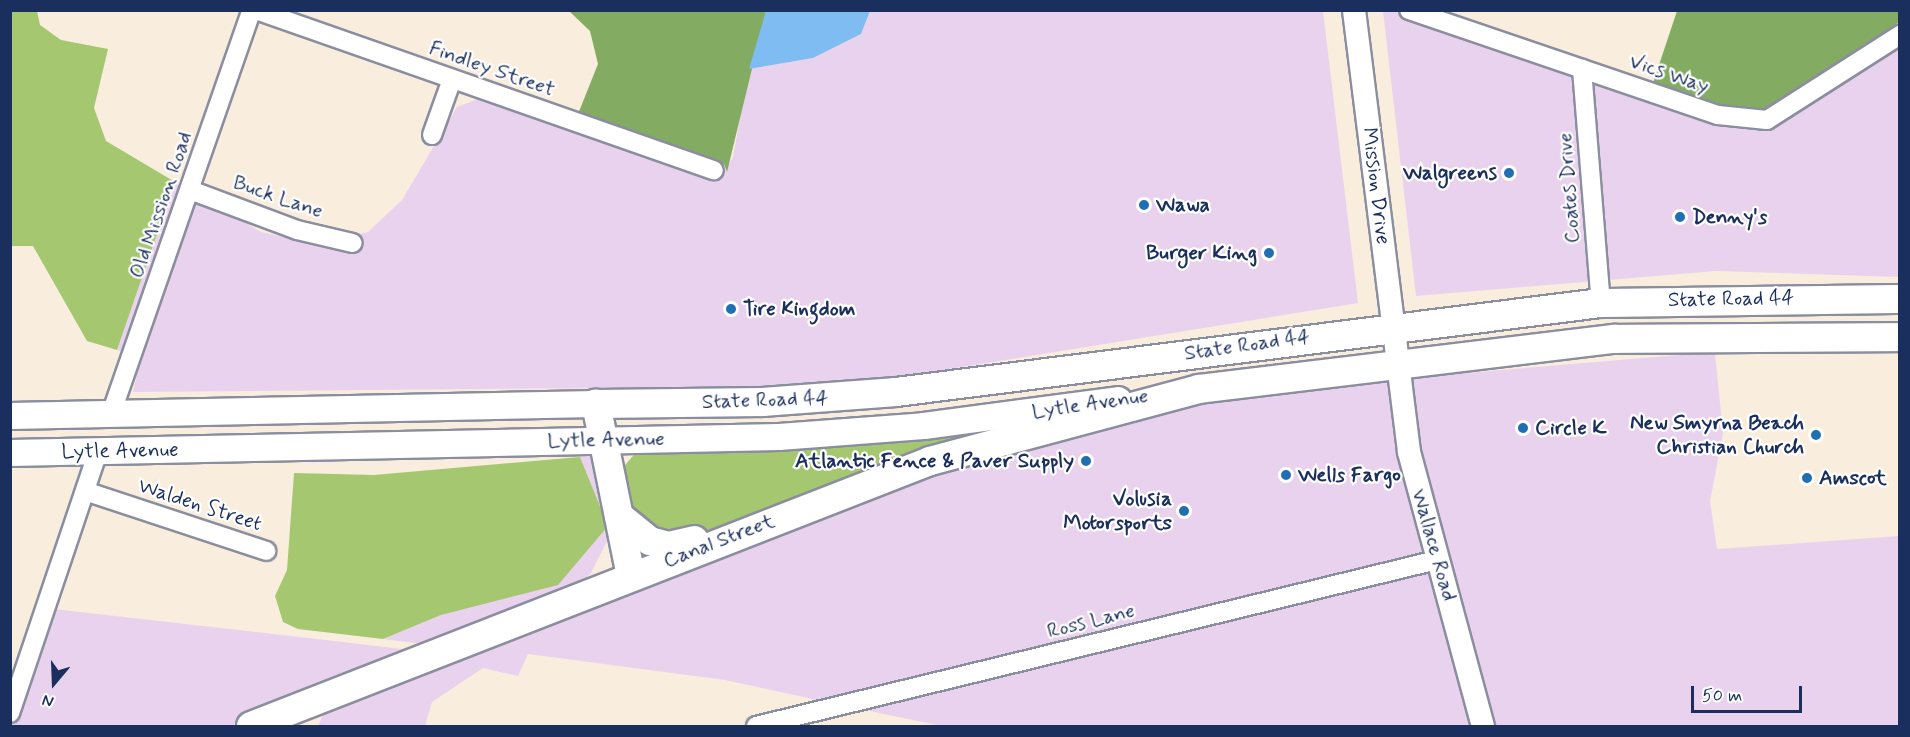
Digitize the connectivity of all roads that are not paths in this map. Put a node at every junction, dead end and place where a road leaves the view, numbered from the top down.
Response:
1 (254, 10) edge
2 (1354, 10) edge
3 (1409, 10) edge
4 (1899, 35) edge
5 (1582, 69) junction
6 (452, 79) junction
7 (432, 135) dead end
8 (714, 170) dead end
9 (190, 190) junction
10 (353, 243) dead end
11 (1852, 298) junction
12 (1899, 299) edge
13 (1600, 303) junction
14 (1899, 314) edge
15 (1394, 325) junction
16 (1865, 335) junction
17 (1899, 337) edge
18 (1633, 338) junction
19 (1397, 362) junction
20 (1058, 371) junction
21 (1199, 390) junction
22 (596, 404) junction
23 (372, 409) junction
24 (111, 414) junction
25 (1017, 414) junction
26 (10, 416) edge
27 (10, 441) edge
28 (604, 441) junction
29 (98, 451) junction
30 (10, 453) edge
31 (85, 491) junction
32 (620, 523) junction
33 (734, 535) junction
34 (266, 550) dead end
35 (1437, 560) junction
36 (631, 576) junction
37 (577, 597) junction
38 (323, 698) junction
39 (10, 713) edge
40 (258, 725) edge
41 (310, 726) edge
42 (756, 726) edge
43 (1483, 726) edge

1 - 6 street, Findley Street
1 - 9 street, Old Mission Road
2 - 15 street, Mission Drive
3 - 5 street, Vics Way
4 - 5 street, Vics Way
5 - 13 street, Coates Drive
6 - 7 street
6 - 8 street, Findley Street
9 - 10 street, Buck Lane
9 - 24 street, Old Mission Road
11 - 12 main road, State Road 44
11 - 13 main road, State Road 44
11 - 18 main road
13 - 15 main road, State Road 44
14 - 16 main road
15 - 19 street, Mission Drive
15 - 20 main road, State Road 44
16 - 17 main road, State Road 44
16 - 18 main road, State Road 44
18 - 19 main road, State Road 44
19 - 21 main road, State Road 44
19 - 35 street, Wallace Road
20 - 22 main road, State Road 44
20 - 25 main road
21 - 25 main road, Lytle Avenue
21 - 33 main road, Canal Street
22 - 23 main road, Lytle Avenue
22 - 28 main road
23 - 24 main road, Lytle Avenue
23 - 29 main road
24 - 26 main road, Lytle Avenue
24 - 27 main road
25 - 28 main road, Lytle Avenue
28 - 29 main road, Lytle Avenue
28 - 32 main road
29 - 30 main road, Lytle Avenue
29 - 31 street
31 - 34 street, Walden Street
31 - 39 street
32 - 33 main road
32 - 36 main road
32 - 37 main road
33 - 36 main road, Canal Street
35 - 42 street, Ross Lane
35 - 43 street, Wallace Road
36 - 37 main road, Canal Street
37 - 38 main road, Canal Street
38 - 40 main road, Canal Street
38 - 41 main road

